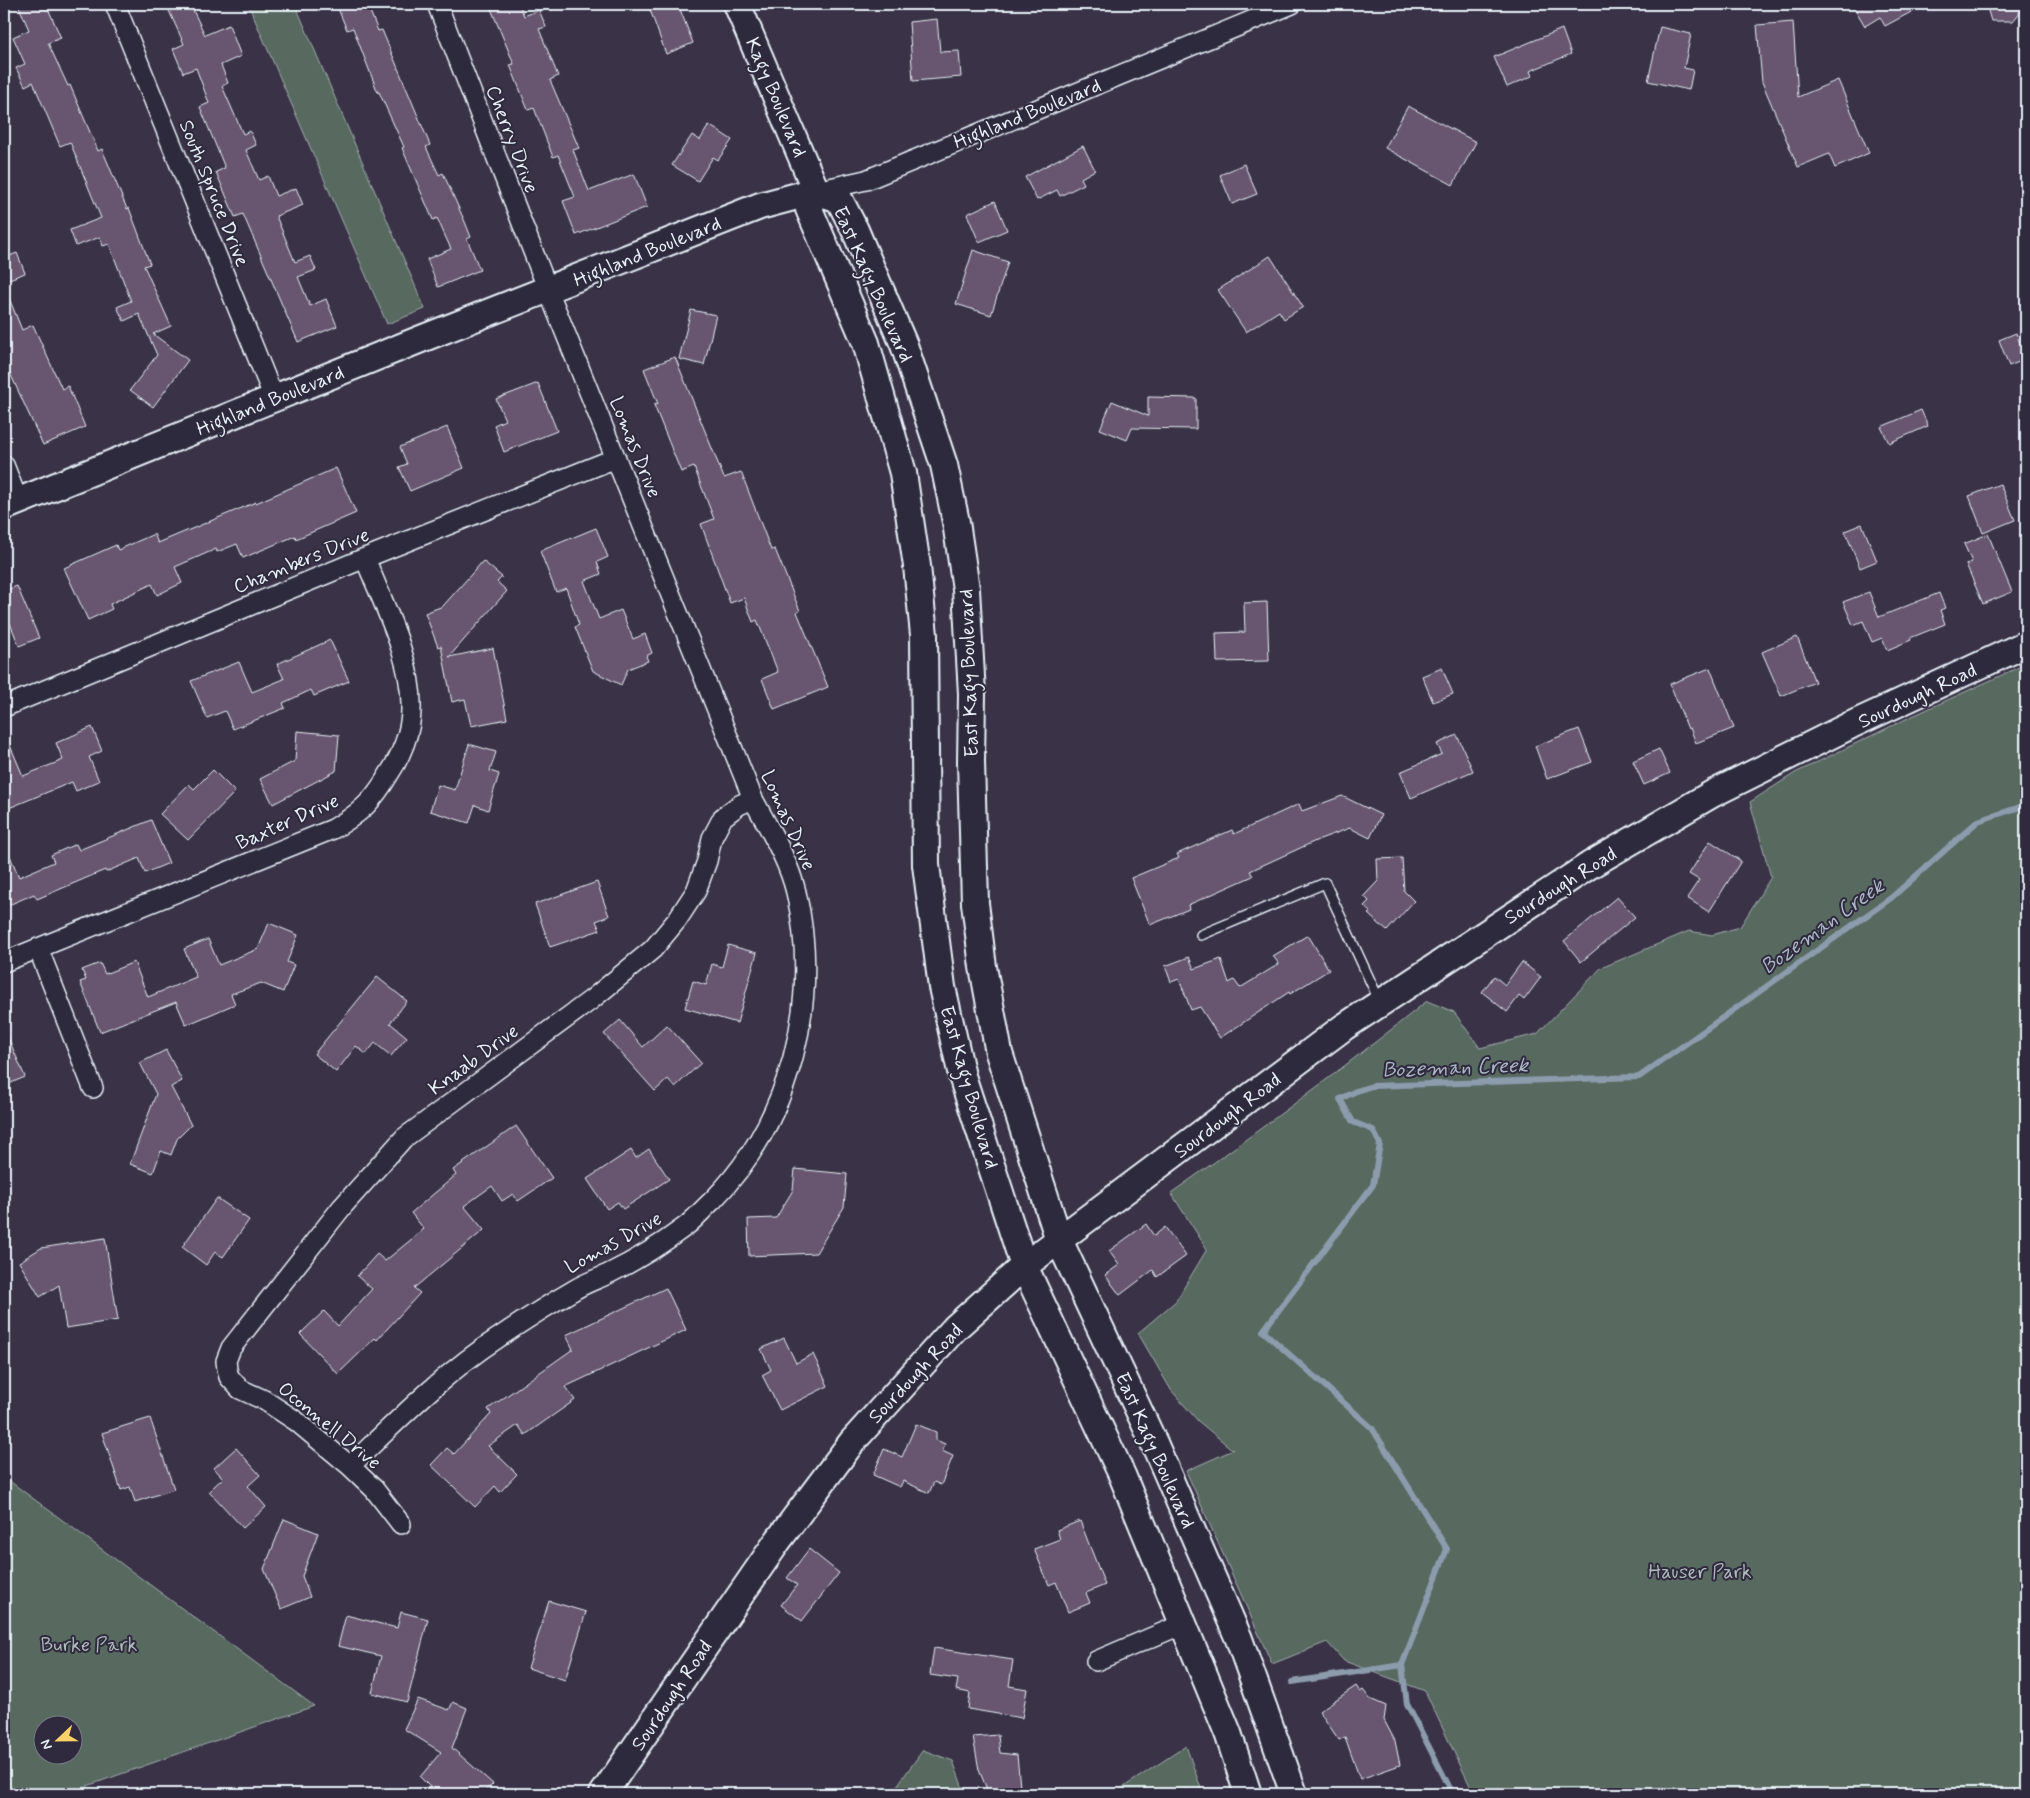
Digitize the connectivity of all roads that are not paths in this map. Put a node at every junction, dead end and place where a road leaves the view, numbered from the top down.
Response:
1 (114, 4) edge
2 (437, 4) edge
3 (737, 4) edge
4 (1292, 4) edge
5 (816, 191) junction
6 (548, 290) junction
7 (274, 398) junction
8 (616, 458) junction
9 (4, 464) edge
10 (11, 504) edge
11 (365, 558) junction
12 (2026, 644) edge
13 (4, 707) edge
14 (754, 799) junction
15 (1201, 935) dead end
16 (38, 948) junction
17 (4, 962) edge
18 (1380, 1003) junction
19 (93, 1088) dead end
20 (1059, 1240) junction
21 (1024, 1266) junction
22 (227, 1369) joint
23 (350, 1466) junction
24 (401, 1524) dead end
25 (1183, 1624) junction
26 (1096, 1661) dead end
27 (603, 1794) edge
28 (1248, 1794) edge
29 (1294, 1794) edge

1 - 7 street, South Spruce Drive
2 - 6 street, Cherry Drive
3 - 5 main road, Kagy Boulevard
4 - 5 street, Highland Boulevard
5 - 6 main road, Highland Boulevard
5 - 20 main road, East Kagy Boulevard
5 - 21 main road, East Kagy Boulevard
6 - 7 main road, Highland Boulevard
6 - 8 street, Lomas Drive
7 - 10 main road, Highland Boulevard
8 - 11 street, Chambers Drive
8 - 14 street, Lomas Drive
9 - 10 street
11 - 13 street, Chambers Drive
11 - 16 street, Baxter Drive
12 - 18 main road, Sourdough Road
14 - 22 street, Knaab Drive
14 - 23 street, Lomas Drive
15 - 18 lane
16 - 17 street, Baxter Drive
16 - 19 street
18 - 20 main road, Sourdough Road
20 - 21 main road, Sourdough Road
20 - 29 main road, East Kagy Boulevard
21 - 25 main road, East Kagy Boulevard
21 - 27 main road, Sourdough Road
22 - 23 street, Oconnell Drive
23 - 24 street, Oconnell Drive
25 - 26 street
25 - 28 main road, East Kagy Boulevard

